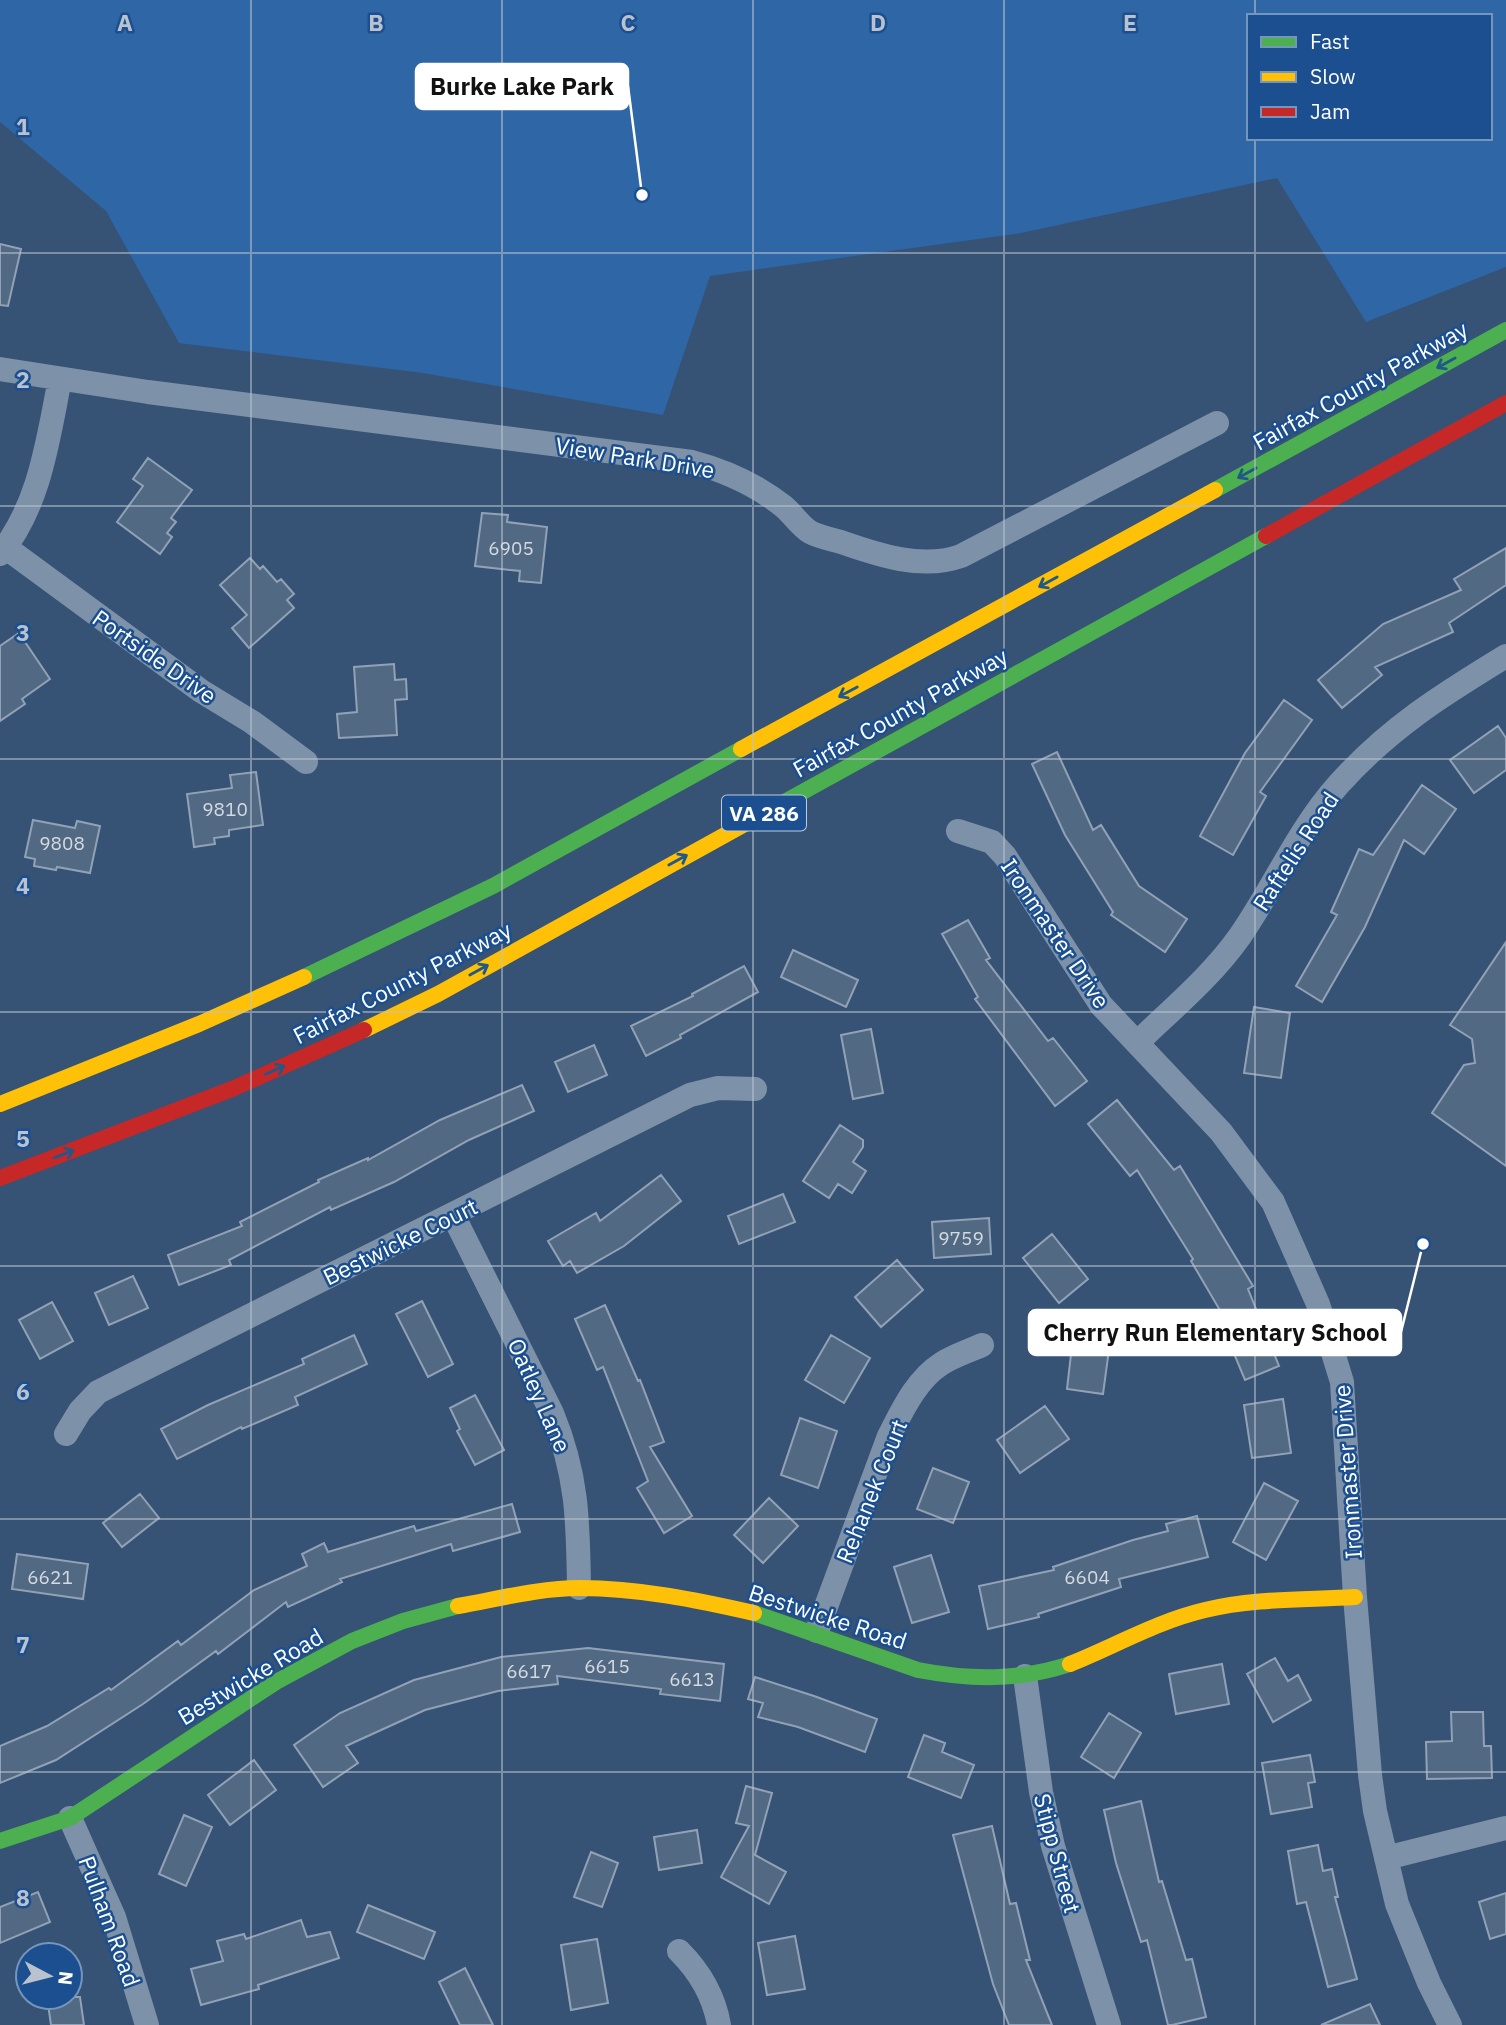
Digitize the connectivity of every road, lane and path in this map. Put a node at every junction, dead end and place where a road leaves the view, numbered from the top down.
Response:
1 (1506, 330) edge
2 (0, 369) edge
3 (60, 379) junction
4 (1506, 402) edge
5 (1217, 423) dead end
6 (3, 550) edge
7 (1506, 656) edge
8 (306, 762) dead end
9 (958, 831) dead end
10 (1137, 1043) junction
11 (755, 1089) dead end
12 (0, 1104) edge
13 (0, 1178) edge
14 (453, 1215) junction
15 (982, 1345) dead end
16 (66, 1434) dead end
17 (579, 1588) junction
18 (1355, 1597) junction
19 (817, 1631) junction
20 (1025, 1676) junction
21 (70, 1818) junction
22 (1506, 1828) edge
23 (0, 1841) edge
24 (1386, 1858) junction
25 (679, 1951) dead end
26 (147, 2025) edge
27 (719, 2025) edge
28 (1109, 2025) edge
29 (1450, 2025) edge

1 -> 12 main road, Fairfax County Parkway / VA 286
2 - 3 street, View Park Drive
3 - 5 street, View Park Drive
3 - 6 street, Portside Drive
13 -> 4 main road, Fairfax County Parkway / VA 286
6 - 8 street, Portside Drive
7 - 10 street, Raftelis Road
9 - 10 street, Ironmaster Drive
10 - 18 street, Ironmaster Drive
11 - 14 street, Bestwicke Court
14 - 16 street, Bestwicke Court
14 - 17 street, Oatley Lane
15 - 19 street, Rehanek Court
17 - 19 main road, Bestwicke Road
17 - 21 main road, Bestwicke Road
18 - 20 main road, Bestwicke Road
18 - 24 street, Ironmaster Drive
19 - 20 main road, Bestwicke Road
20 - 28 street, Stipp Street
21 - 23 main road, Bestwicke Road
21 - 26 street, Pulham Road
22 - 24 street
24 - 29 street, Ironmaster Drive
25 - 27 street

